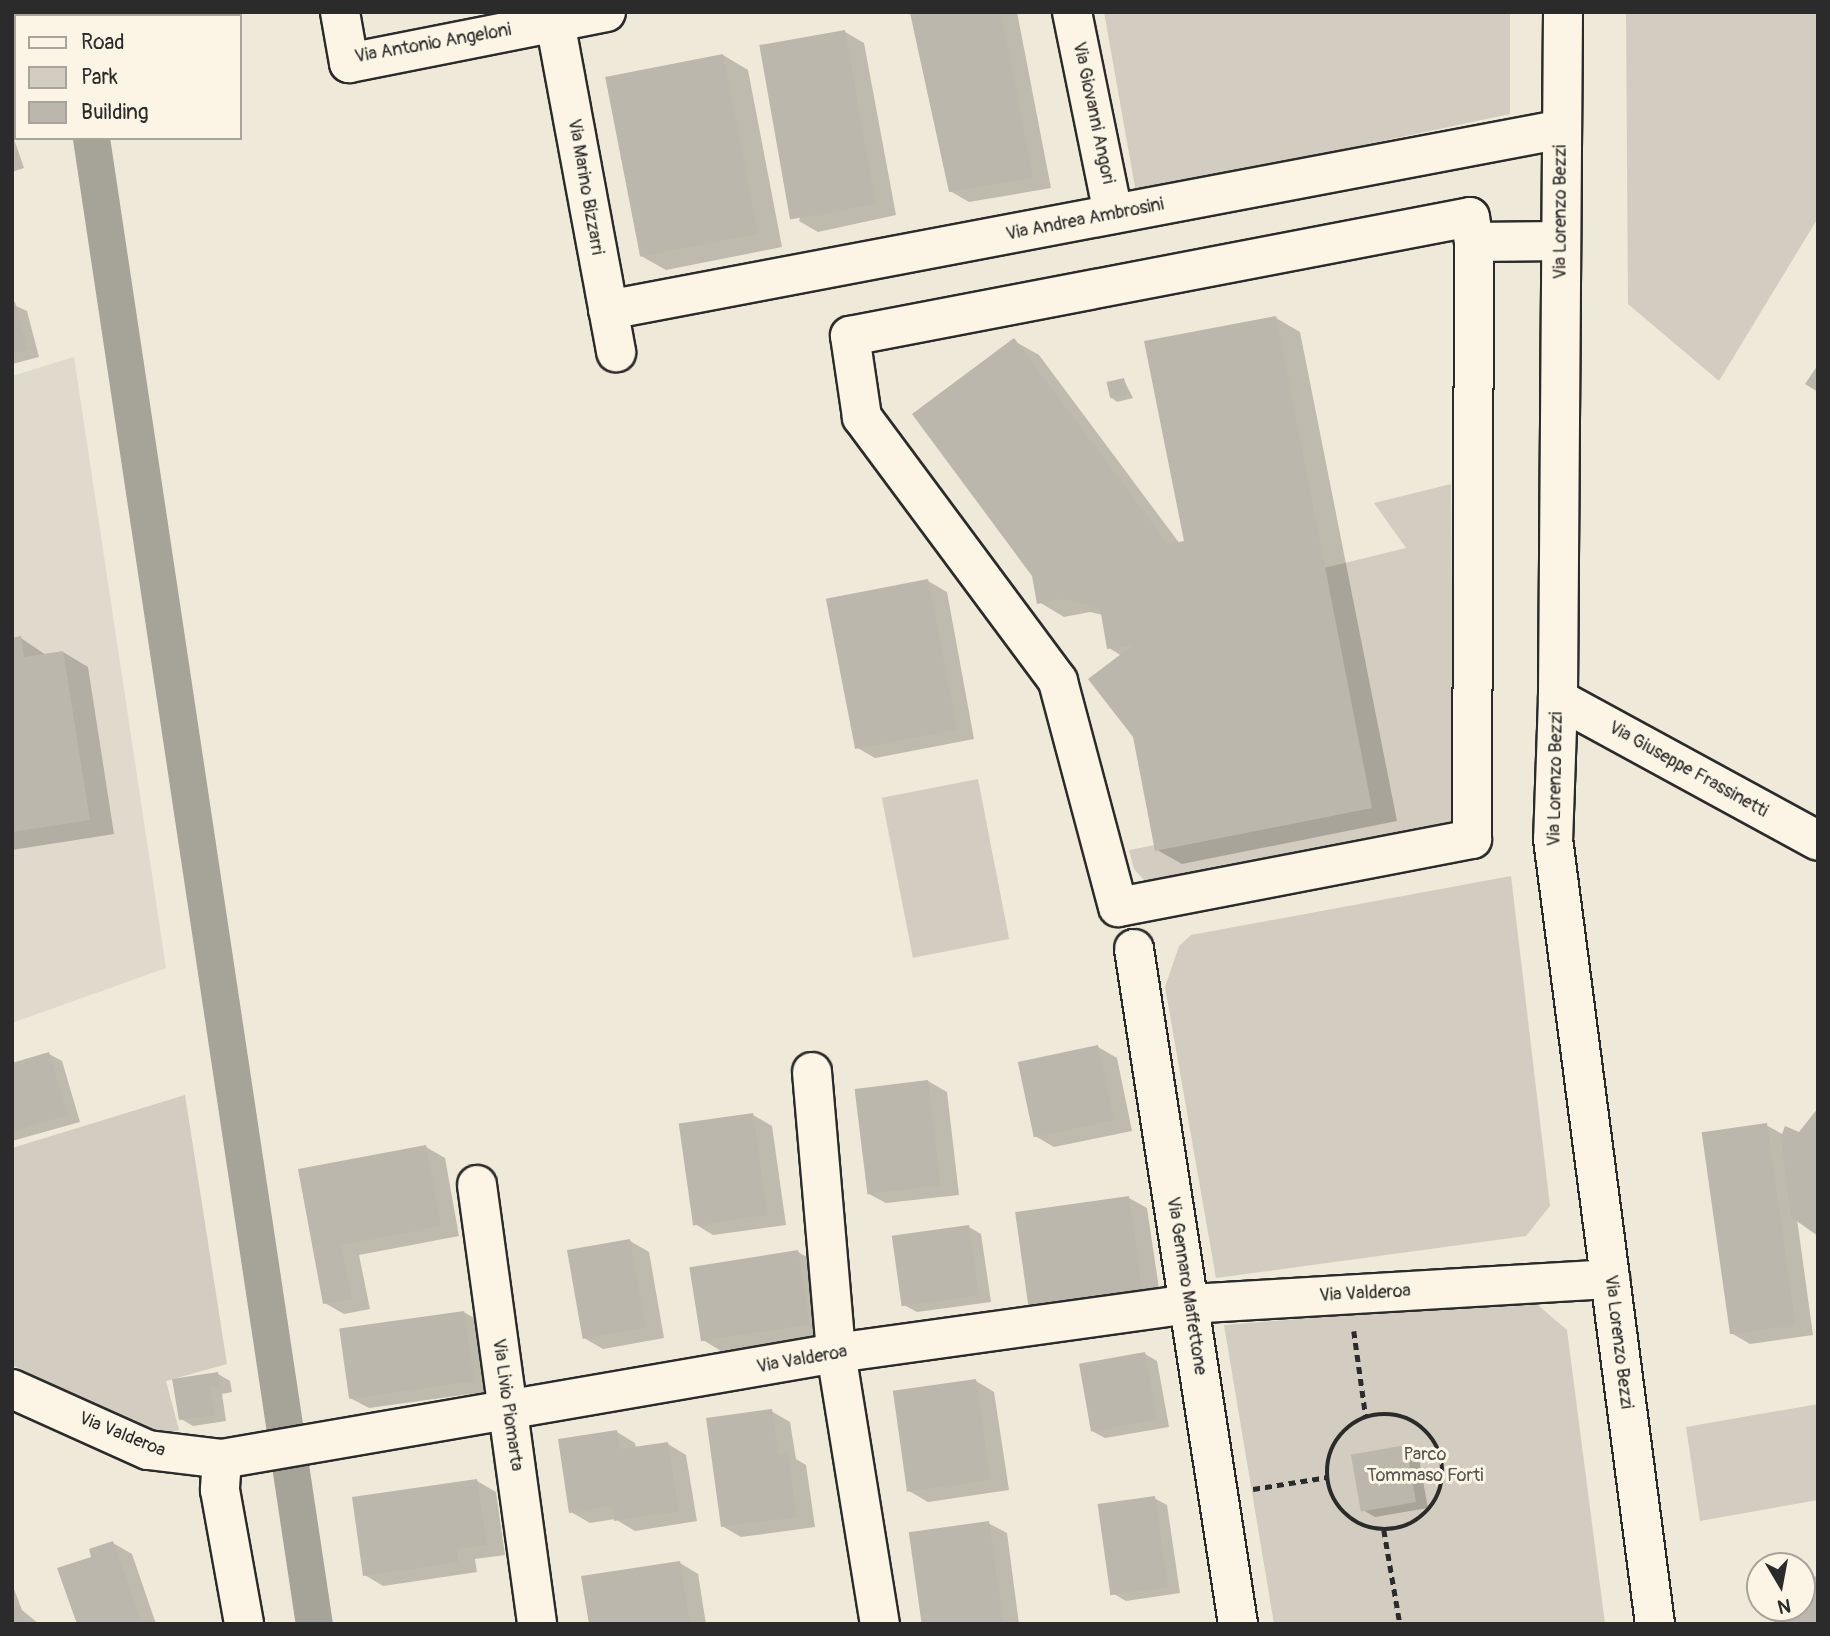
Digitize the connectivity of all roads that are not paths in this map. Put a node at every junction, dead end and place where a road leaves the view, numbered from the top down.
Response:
1 (340, 12) edge
2 (606, 12) edge
3 (1072, 12) edge
4 (1563, 12) edge
5 (555, 22) junction
6 (1562, 129) junction
7 (1114, 214) junction
8 (1474, 242) junction
9 (1561, 242) junction
10 (608, 310) junction
11 (616, 352) dead end
12 (1558, 699) junction
13 (1818, 841) edge
14 (1134, 949) dead end
15 (812, 1072) dead end
16 (477, 1185) dead end
17 (1610, 1279) junction
18 (1189, 1304) junction
19 (836, 1353) junction
20 (12, 1389) edge
21 (508, 1411) junction
22 (238, 1456) junction
23 (244, 1624) edge
24 (537, 1624) edge
25 (880, 1624) edge
26 (1238, 1624) edge
27 (1655, 1624) edge

1 - 5 street, Via Antonio Angeloni
2 - 5 street, Via Antonio Angeloni
3 - 7 street, Via Giovanni Angori
4 - 6 street, Via Lorenzo Bezzi
5 - 10 street, Via Marino Bizzarri
6 - 7 street, Via Andrea Ambrosini
6 - 9 street, Via Lorenzo Bezzi
7 - 10 street, Via Andrea Ambrosini
8 - 8 street
8 - 9 street
9 - 12 street, Via Lorenzo Bezzi
10 - 11 street, Via Marino Bizzarri
12 - 13 street, Via Giuseppe Frassinetti
12 - 17 street, Via Lorenzo Bezzi
14 - 18 street, Via Gennaro Maffettone
15 - 19 street
16 - 21 street, Via Livio Piomarta
17 - 18 street, Via Valderoa
17 - 27 street, Via Lorenzo Bezzi
18 - 19 street, Via Valderoa
18 - 26 street, Via Gennaro Maffettone
19 - 21 street, Via Valderoa
19 - 25 street
20 - 22 street, Via Valderoa
21 - 22 street, Via Valderoa
21 - 24 street, Via Livio Piomarta
22 - 23 street

